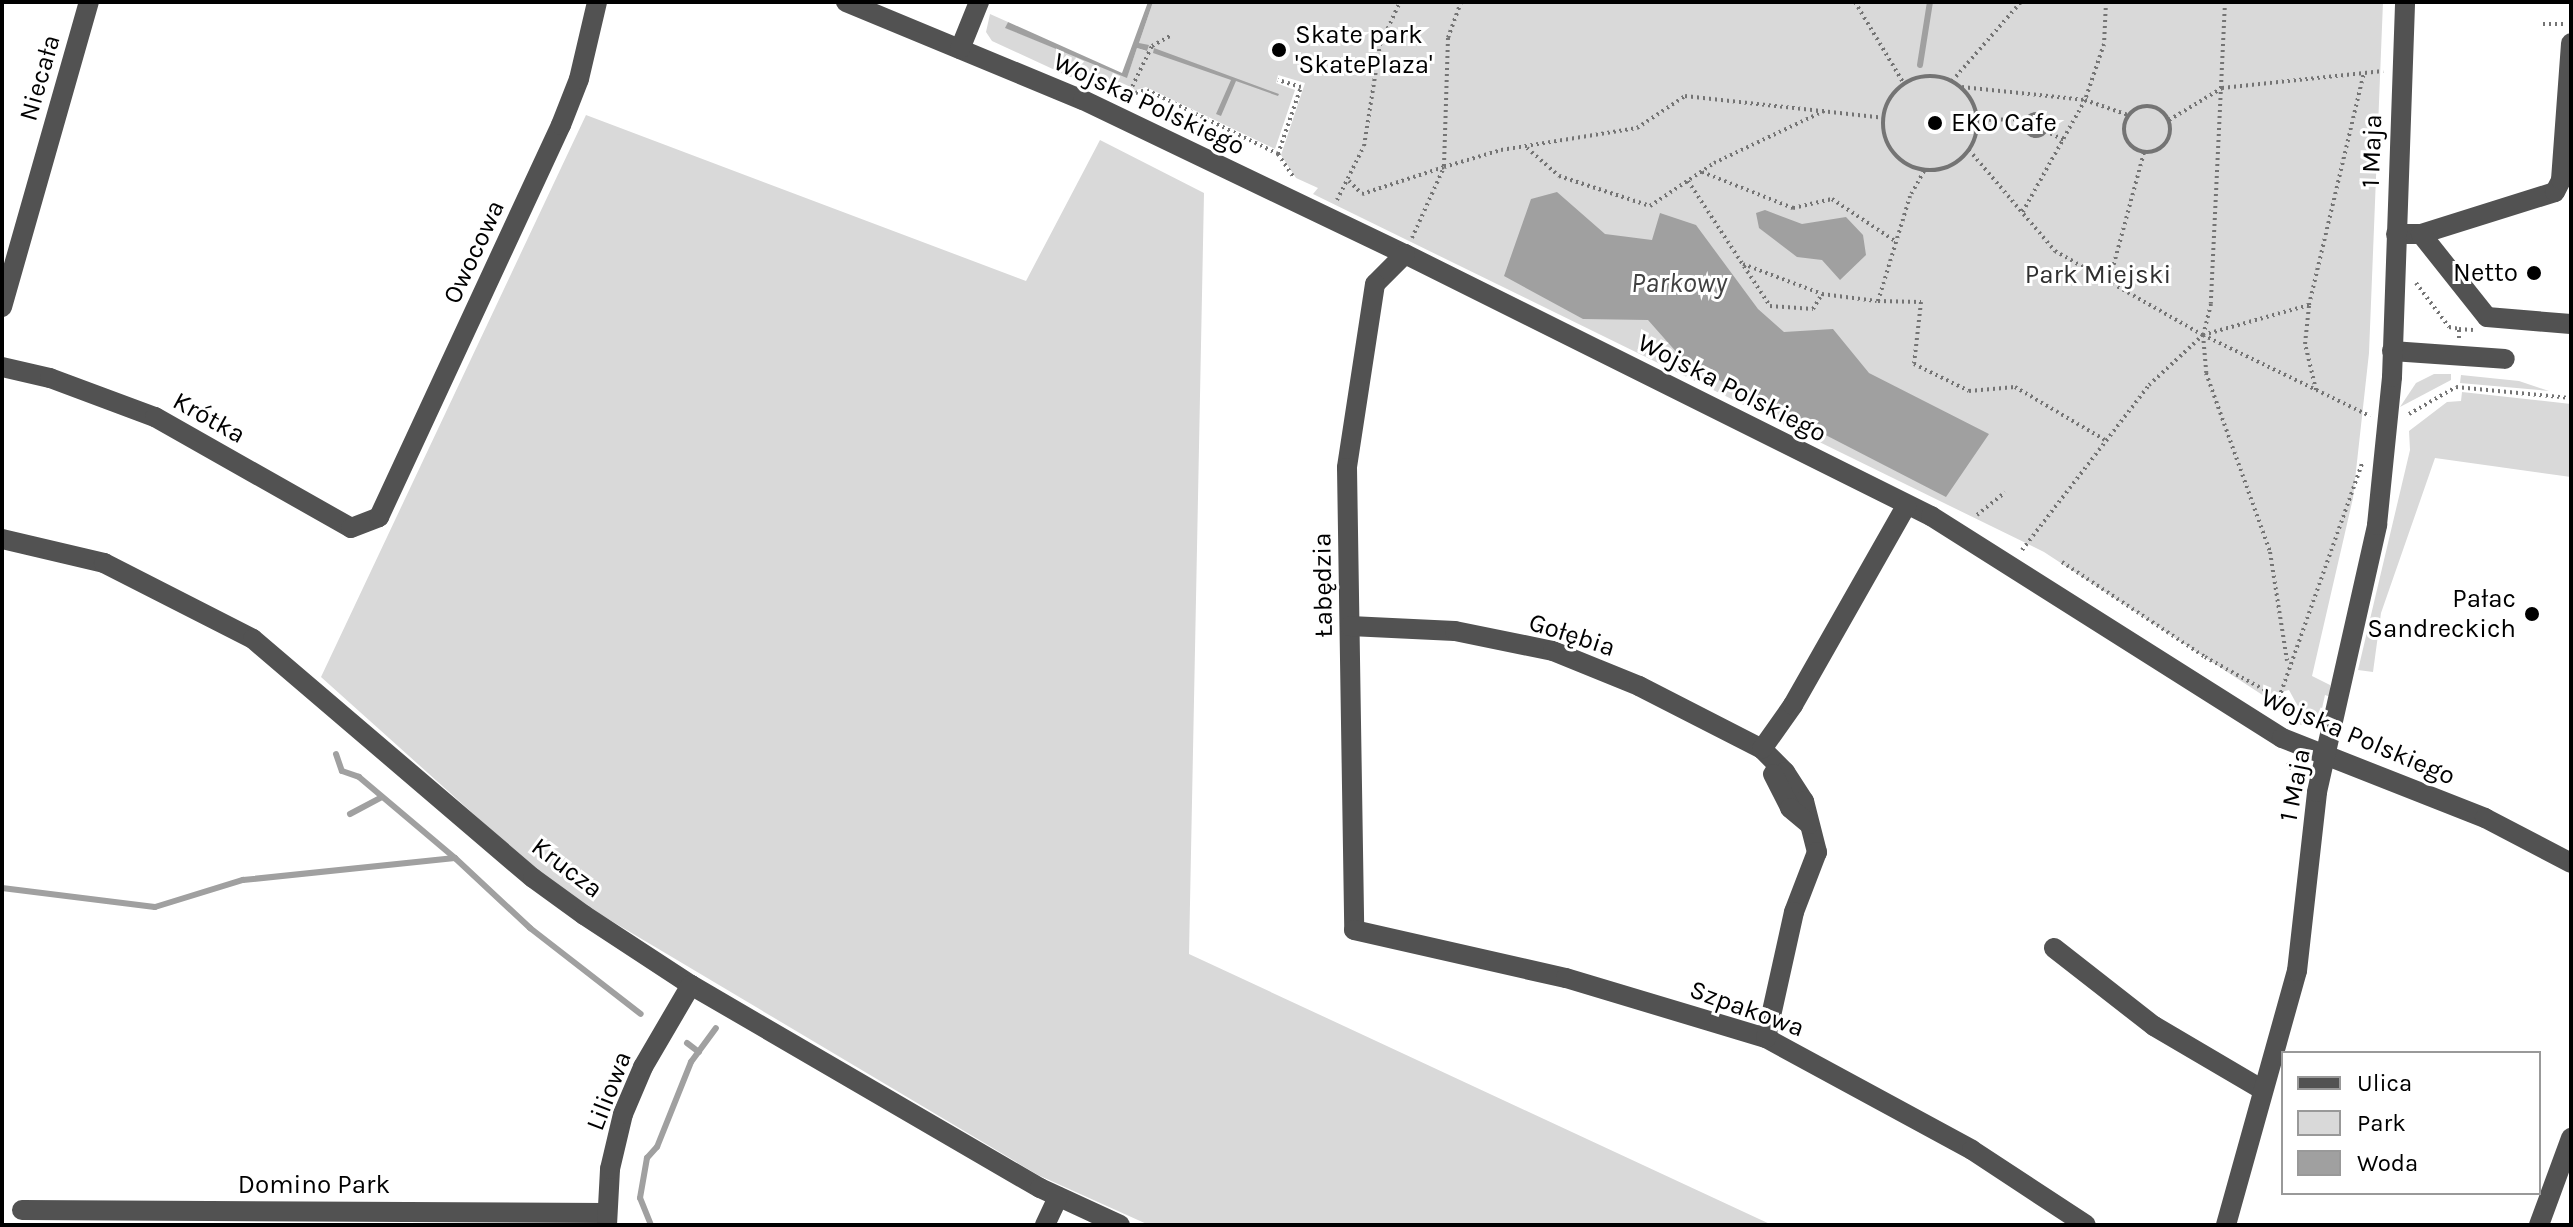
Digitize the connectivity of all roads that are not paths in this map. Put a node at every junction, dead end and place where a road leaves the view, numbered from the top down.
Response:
1 (89, 2) edge
2 (597, 2) edge
3 (846, 2) edge
4 (979, 2) edge
5 (2405, 2) edge
6 (2570, 29) edge
7 (960, 49) junction
8 (2396, 234) junction
9 (2421, 234) junction
10 (1405, 254) junction
11 (2, 307) edge
12 (2571, 324) edge
13 (2392, 351) junction
14 (2505, 359) dead end
15 (2, 367) edge
16 (1906, 506) junction
17 (379, 517) joint
18 (2, 539) edge
19 (1350, 626) junction
20 (2326, 755) junction
21 (1767, 756) junction
22 (2571, 863) edge
23 (1354, 930) joint
24 (2054, 948) dead end
25 (691, 985) junction
26 (1766, 1038) junction
27 (2263, 1090) junction
28 (2571, 1138) edge
29 (1058, 1197) junction
30 (22, 1210) dead end
31 (607, 1219) edge
32 (1045, 1225) edge
33 (1120, 1225) edge
34 (2086, 1225) edge
35 (2226, 1225) edge
36 (2539, 1225) edge

1 - 11 street, Niecała
2 - 17 street, Owocowa
3 - 7 street, Wojska Polskiego
4 - 7 street
5 - 8 street, 1 Maja
6 - 9 street
7 - 10 street, Wojska Polskiego
8 - 9 street
8 - 13 street, 1 Maja
9 - 12 street
10 - 16 street, Wojska Polskiego
10 - 19 street, Łabędzia
13 - 14 street
13 - 20 street, 1 Maja
15 - 17 street, Krótka
16 - 20 street, Wojska Polskiego
16 - 21 street
18 - 25 street, Krucza
19 - 21 street, Gołębia
19 - 23 street, Łabędzia
20 - 22 street, Wojska Polskiego
20 - 27 street, 1 Maja
21 - 26 street
23 - 26 street, Szpakowa
24 - 27 street
25 - 29 street, Krucza
25 - 31 street, Liliowa
26 - 34 street, Szpakowa
27 - 35 street, 1 Maja
28 - 36 street
29 - 32 street
29 - 33 street, Krucza
30 - 31 street, Domino Park

